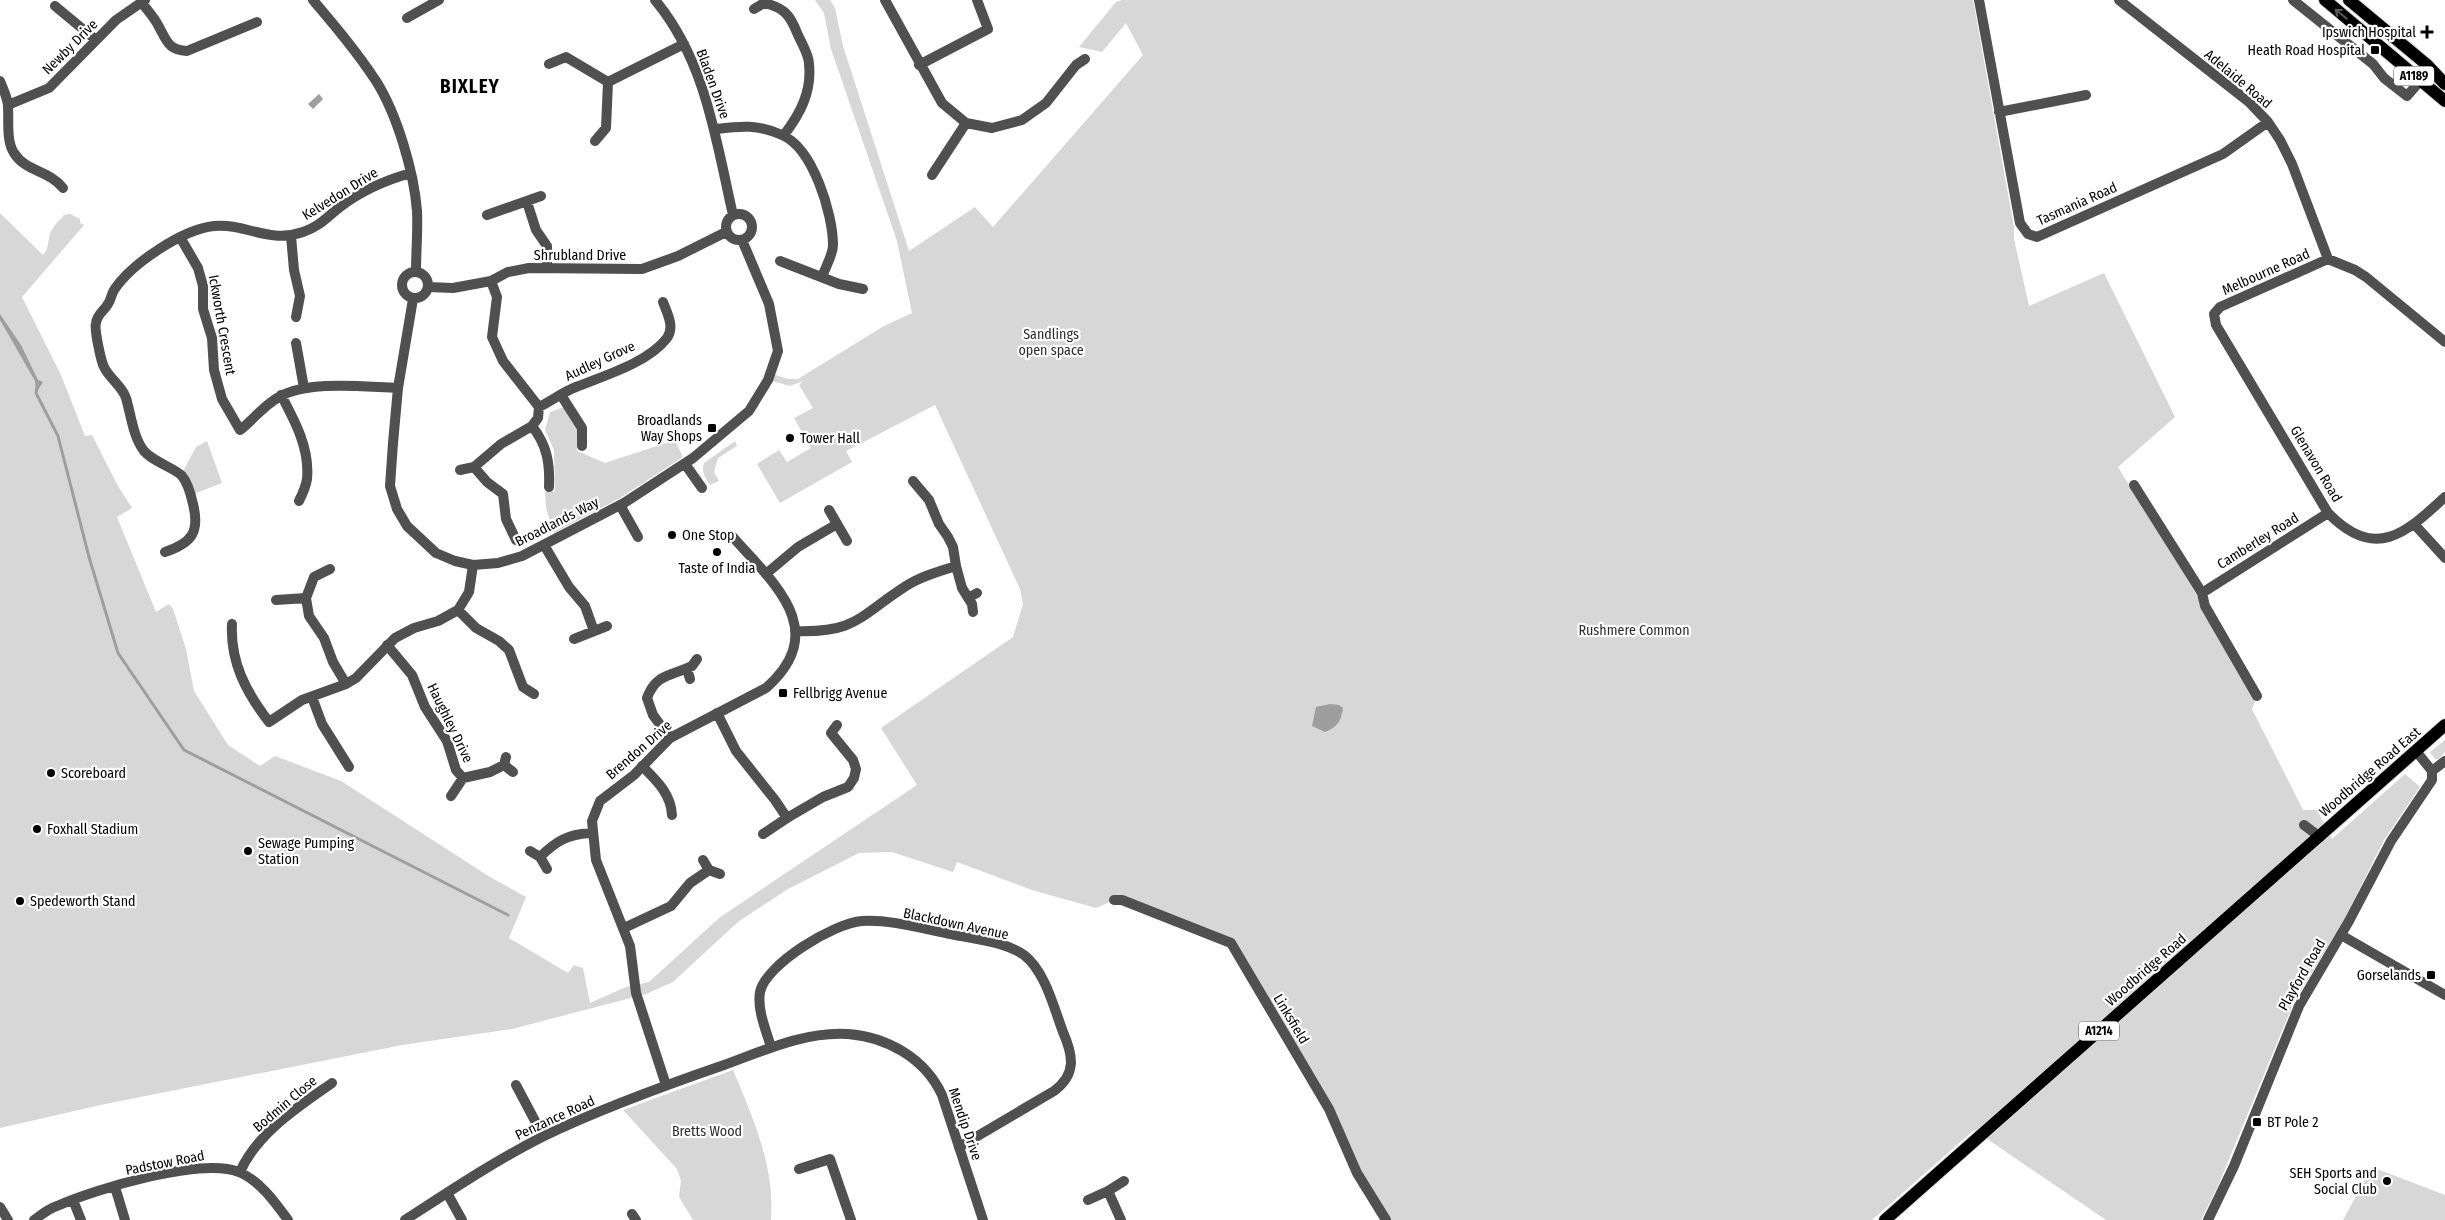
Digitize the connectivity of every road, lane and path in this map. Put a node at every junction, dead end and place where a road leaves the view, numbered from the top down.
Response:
1 (313, 0) edge
2 (439, 0) edge
3 (655, 0) edge
4 (885, 0) edge
5 (977, 0) edge
6 (1979, 0) edge
7 (2119, 0) edge
8 (2293, 0) edge
9 (2325, 0) edge
10 (2350, 0) edge
11 (144, 2) edge
12 (55, 6) dead end
13 (754, 9) dead end
14 (407, 18) dead end
15 (257, 22) dead end
16 (96, 40) junction
17 (684, 44) junction
18 (1085, 59) dead end
19 (549, 64) dead end
20 (919, 65) junction
21 (0, 81) edge
22 (608, 82) junction
23 (2418, 84) junction
24 (2445, 84) edge
25 (2086, 95) dead end
26 (2445, 100) edge
27 (8, 105) junction
28 (1999, 112) junction
29 (2268, 122) junction
30 (966, 123) junction
31 (716, 129) junction
32 (784, 135) junction
33 (595, 141) dead end
34 (411, 173) junction
35 (932, 175) dead end
36 (63, 188) dead end
37 (541, 196) dead end
38 (527, 202) junction
39 (487, 215) dead end
40 (733, 215) junction
41 (726, 232) junction
42 (291, 236) junction
43 (180, 237) junction
44 (742, 240) junction
45 (2328, 259) junction
46 (780, 261) dead end
47 (547, 267) junction
48 (416, 272) junction
49 (822, 277) junction
50 (492, 280) junction
51 (428, 287) junction
52 (863, 289) dead end
53 (413, 299) junction
54 (663, 302) dead end
55 (2220, 307) joint
56 (296, 318) dead end
57 (2445, 342) edge
58 (296, 343) dead end
59 (304, 388) junction
60 (398, 388) junction
61 (281, 395) junction
62 (561, 395) junction
63 (539, 407) junction
64 (532, 426) junction
65 (582, 446) dead end
66 (685, 464) junction
67 (474, 467) junction
68 (460, 470) dead end
69 (914, 481) dead end
70 (2134, 485) dead end
71 (549, 487) dead end
72 (702, 488) dead end
73 (2445, 497) edge
74 (299, 501) dead end
75 (620, 505) junction
76 (829, 510) dead end
77 (2328, 513) junction
78 (837, 524) junction
79 (2415, 525) junction
80 (732, 536) dead end
81 (638, 537) dead end
82 (516, 540) dead end
83 (847, 541) dead end
84 (544, 545) junction
85 (166, 552) dead end
86 (2445, 558) edge
87 (473, 565) junction
88 (956, 566) junction
89 (330, 569) dead end
90 (768, 573) junction
91 (2202, 593) junction
92 (306, 598) junction
93 (276, 600) dead end
94 (458, 610) junction
95 (973, 612) dead end
96 (232, 624) dead end
97 (606, 626) dead end
98 (594, 631) junction
99 (795, 631) junction
100 (574, 639) dead end
101 (386, 645) junction
102 (696, 659) dead end
103 (346, 684) junction
104 (534, 694) dead end
105 (2257, 696) dead end
106 (312, 697) junction
107 (717, 713) junction
108 (2445, 725) edge
109 (830, 730) dead end
110 (670, 738) junction
111 (2416, 751) junction
112 (2445, 761) edge
113 (642, 766) junction
114 (349, 767) dead end
115 (2432, 771) junction
116 (513, 772) dead end
117 (463, 778) junction
118 (451, 796) dead end
119 (672, 815) dead end
120 (787, 818) junction
121 (2304, 825) dead end
122 (592, 833) junction
123 (763, 834) dead end
124 (2317, 839) junction
125 (530, 851) dead end
126 (540, 857) junction
127 (703, 860) dead end
128 (546, 870) dead end
129 (709, 870) junction
130 (720, 874) dead end
131 (1114, 900) dead end
132 (624, 928) junction
133 (2341, 935) junction
134 (2445, 995) edge
135 (771, 1047) junction
136 (728, 1063) joint
137 (332, 1083) dead end
138 (516, 1085) dead end
139 (666, 1085) junction
140 (543, 1136) junction
141 (959, 1147) junction
142 (799, 1169) dead end
143 (240, 1172) junction
144 (1124, 1181) dead end
145 (115, 1187) junction
146 (1108, 1191) junction
147 (447, 1193) junction
148 (73, 1200) junction
149 (1088, 1200) dead end
150 (0, 1207) edge
151 (8, 1220) edge
152 (34, 1220) edge
153 (80, 1220) edge
154 (125, 1220) edge
155 (288, 1220) edge
156 (405, 1220) edge
157 (462, 1220) edge
158 (850, 1220) edge
159 (983, 1220) edge
160 (1121, 1220) edge
161 (1386, 1220) edge
162 (1885, 1220) edge
163 (2208, 1220) edge

1 - 34 street
2 - 14 street
3 - 17 street, Bladen Drive
4 - 20 street
5 - 20 street
6 - 28 street, Tasmania Road
7 - 29 street, Adelaide Road
8 - 23 street
23 -> 9 main road, A1189
10 - 24 main road, A1189
11 - 15 street
11 - 16 street, Newby Drive
12 - 16 street
13 - 32 street
16 - 27 street, Newby Drive
17 - 22 street
17 - 31 street, Bladen Drive
18 - 30 street
19 - 22 street
20 - 30 street
21 - 27 street
22 - 33 street
23 - 26 main road, A1189
25 - 28 street
27 - 36 street
28 - 29 street, Tasmania Road
29 - 45 street, Adelaide Road
30 - 35 street
31 - 32 street
31 - 40 street, Bladen Drive
32 - 49 street
34 - 42 street, Kelvedon Drive
34 - 48 street
37 - 38 street
38 - 39 street
38 - 47 street
40 - 41 street
40 - 44 street
41 - 44 street
41 - 47 street, Shrubland Drive
42 - 43 street, Kelvedon Drive
42 - 56 street
43 - 61 street, Ickworth Crescent
43 - 85 street, Kelvedon Drive
44 - 66 street, Broadlands Way
45 - 55 street, Melbourne Road
45 - 57 street, Melbourne Road
46 - 49 street
47 - 50 street, Shrubland Drive
48 - 51 street
48 - 53 street
49 - 52 street
50 - 51 street, Shrubland Drive
50 - 63 street
51 - 53 street
53 - 60 street, Broadlands Way
54 - 62 street, Audley Grove
55 - 77 street, Glenavon Road
58 - 59 street
59 - 60 street, Ickworth Crescent
59 - 61 street, Ickworth Crescent
60 - 87 street, Broadlands Way
61 - 74 street
62 - 63 street, Audley Grove
62 - 65 street, Audley Grove
63 - 64 street
64 - 67 street
64 - 71 street
66 - 72 street
66 - 75 street, Broadlands Way
67 - 68 street
67 - 82 street
69 - 88 street
70 - 91 street
73 - 79 street
75 - 81 street
75 - 84 street, Broadlands Way
76 - 78 street
77 - 79 street, Glenavon Road
77 - 91 street, Camberley Road
78 - 83 street
78 - 90 street
79 - 86 street
80 - 90 street, Brendon Drive
84 - 87 street, Broadlands Way
84 - 98 street
87 - 94 street
88 - 95 street
88 - 99 street
89 - 92 street
90 - 99 street, Brendon Drive
91 - 105 street
92 - 93 street
92 - 103 street
94 - 101 street
94 - 104 street
96 - 106 street
97 - 98 street
98 - 100 street
99 - 107 street, Brendon Drive
101 - 103 street
101 - 117 street, Haughley Drive
102 - 110 street
103 - 106 street
106 - 114 street
107 - 110 street, Brendon Drive
107 - 120 street
108 - 111 main road, Woodbridge Road East / A1214
109 - 120 street
110 - 113 street, Brendon Drive
111 - 115 street
111 - 124 main road, Woodbridge Road East / A1214
112 - 115 street
113 - 119 street
113 - 122 street, Brendon Drive
115 - 133 street, Playford Road
116 - 117 street, Haughley Drive
117 - 118 street
120 - 123 street
121 - 124 street
122 - 126 street
122 - 132 street, Brendon Drive
124 - 162 main road, Woodbridge Road / A1214
125 - 126 street
126 - 128 street
127 - 129 street
129 - 130 street
129 - 132 street
131 - 161 street, Linksfield
132 - 139 street, Brendon Drive
133 - 134 street
133 - 163 street, Playford Road
135 - 136 street, Mendip Drive
135 - 141 street, Mendip Drive
135 - 141 street, Blackdown Avenue
136 - 139 street, Penzance Road
137 - 143 street, Bodmin Close
138 - 140 street
139 - 140 street, Penzance Road
140 - 147 street, Penzance Road
141 - 159 street, Mendip Drive
142 - 158 street
143 - 145 street, Padstow Road
143 - 155 street
144 - 146 street
145 - 148 street, Padstow Road
145 - 154 street
146 - 149 street
146 - 160 street
147 - 156 street, Penzance Road
147 - 157 street
148 - 152 street, Padstow Road
148 - 153 street
150 - 151 street

